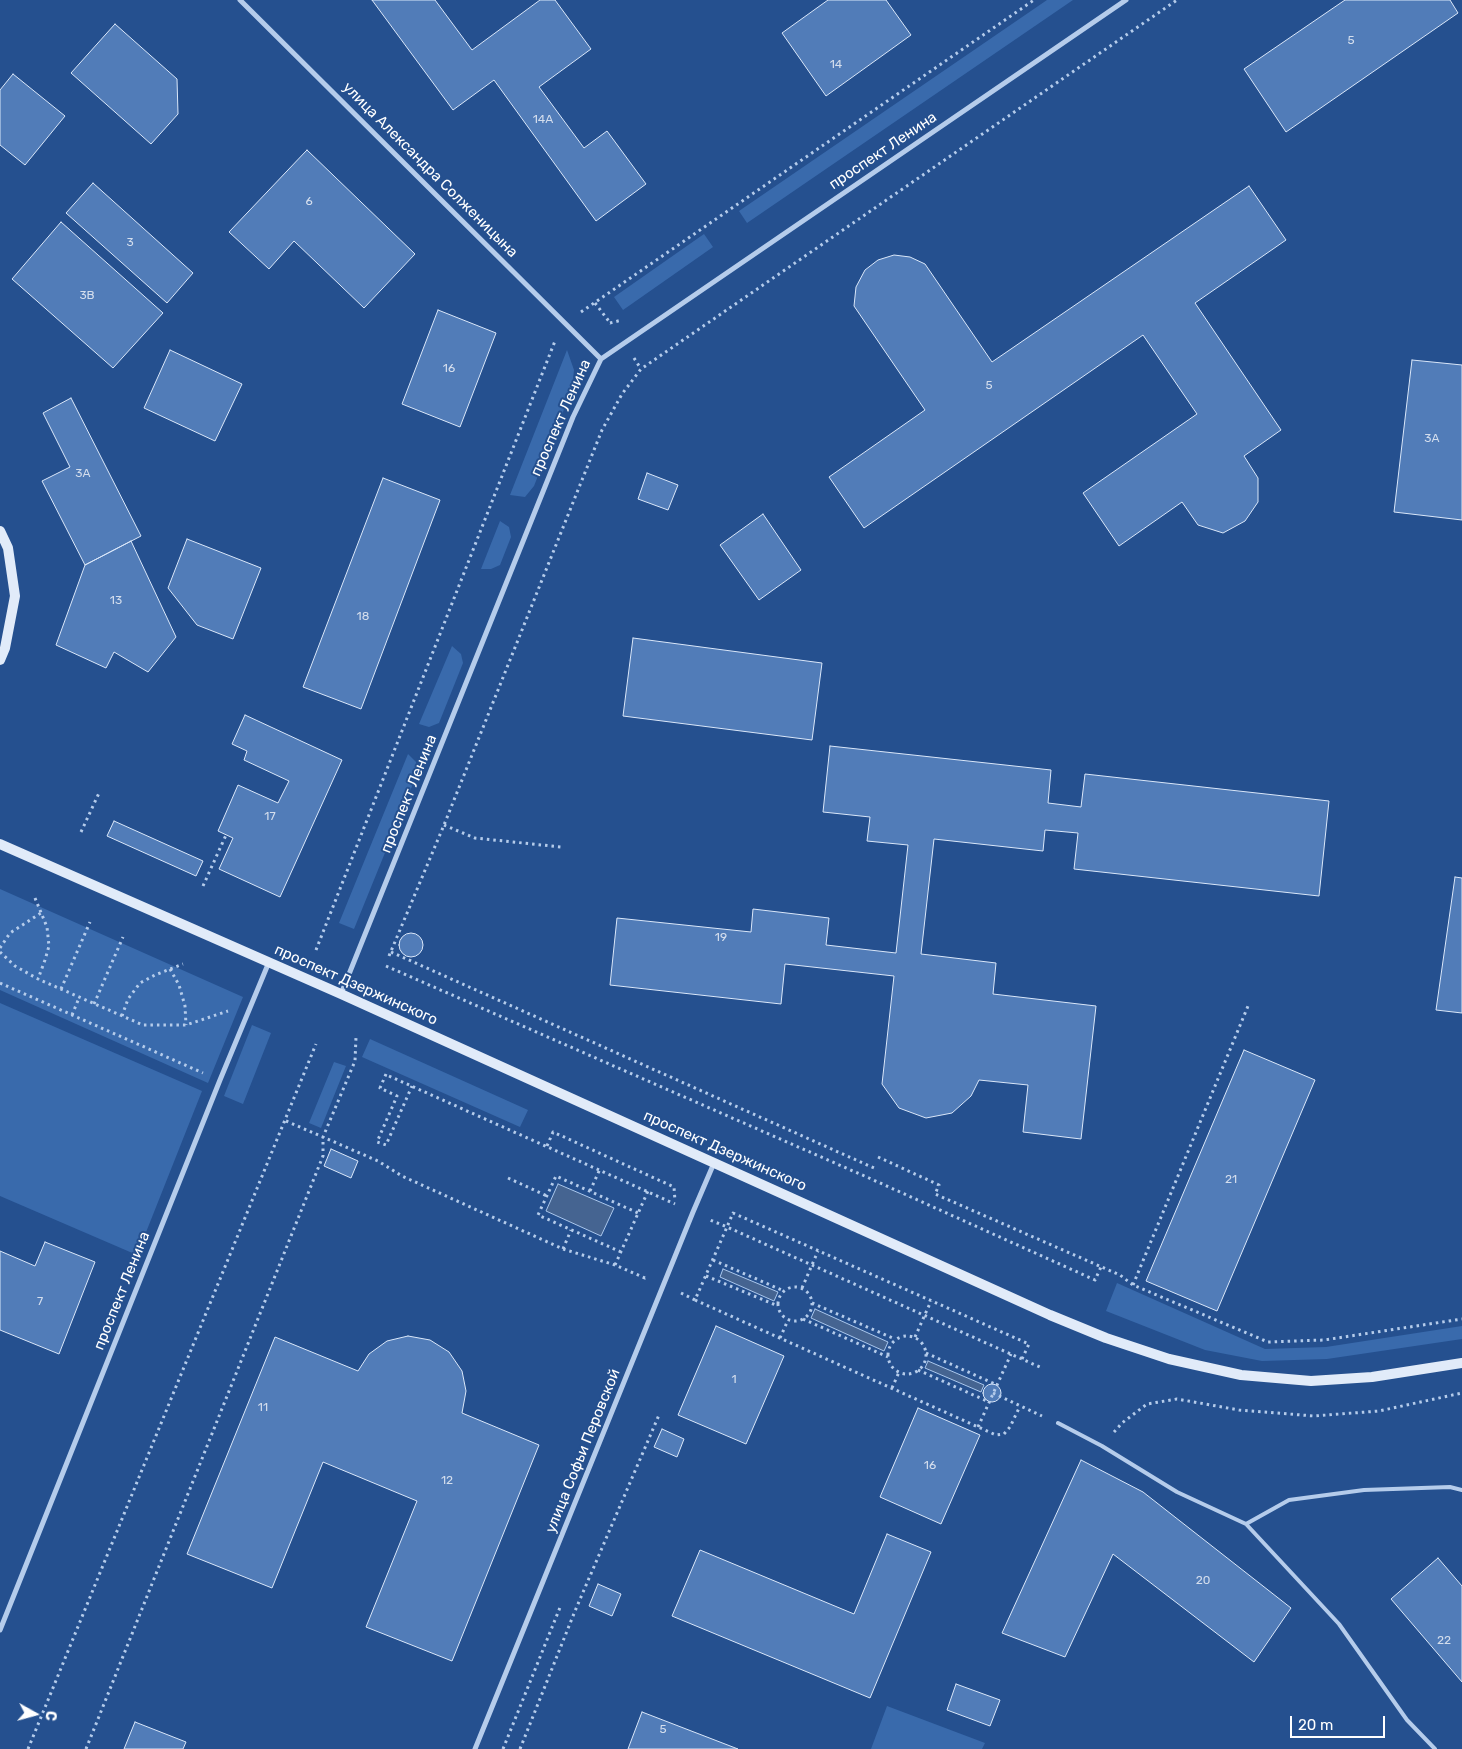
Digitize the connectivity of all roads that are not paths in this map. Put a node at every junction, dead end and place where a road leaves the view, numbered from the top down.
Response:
1 (240, 0) edge
2 (1126, 0) edge
3 (601, 359) junction
4 (0, 531) edge
5 (0, 660) edge
6 (0, 844) edge
7 (269, 962) junction
8 (341, 994) junction
9 (714, 1163) junction
10 (1462, 1363) edge
11 (1058, 1423) dead end
12 (1462, 1490) edge
13 (1246, 1524) junction
14 (0, 1630) edge
15 (475, 1749) edge
16 (1435, 1749) edge

1 - 3 street, улица Александра Солженицына
2 - 3 street, проспект Ленина
3 - 8 street, проспект Ленина
4 - 5 main road
6 - 7 main road, проспект Дзержинского
7 - 8 main road, проспект Дзержинского
7 - 14 street, проспект Ленина
8 - 9 main road, проспект Дзержинского
9 - 10 main road, проспект Дзержинского
9 - 15 street, улица Софьи Перовской
11 - 13 lane
12 - 13 lane
13 - 16 lane

